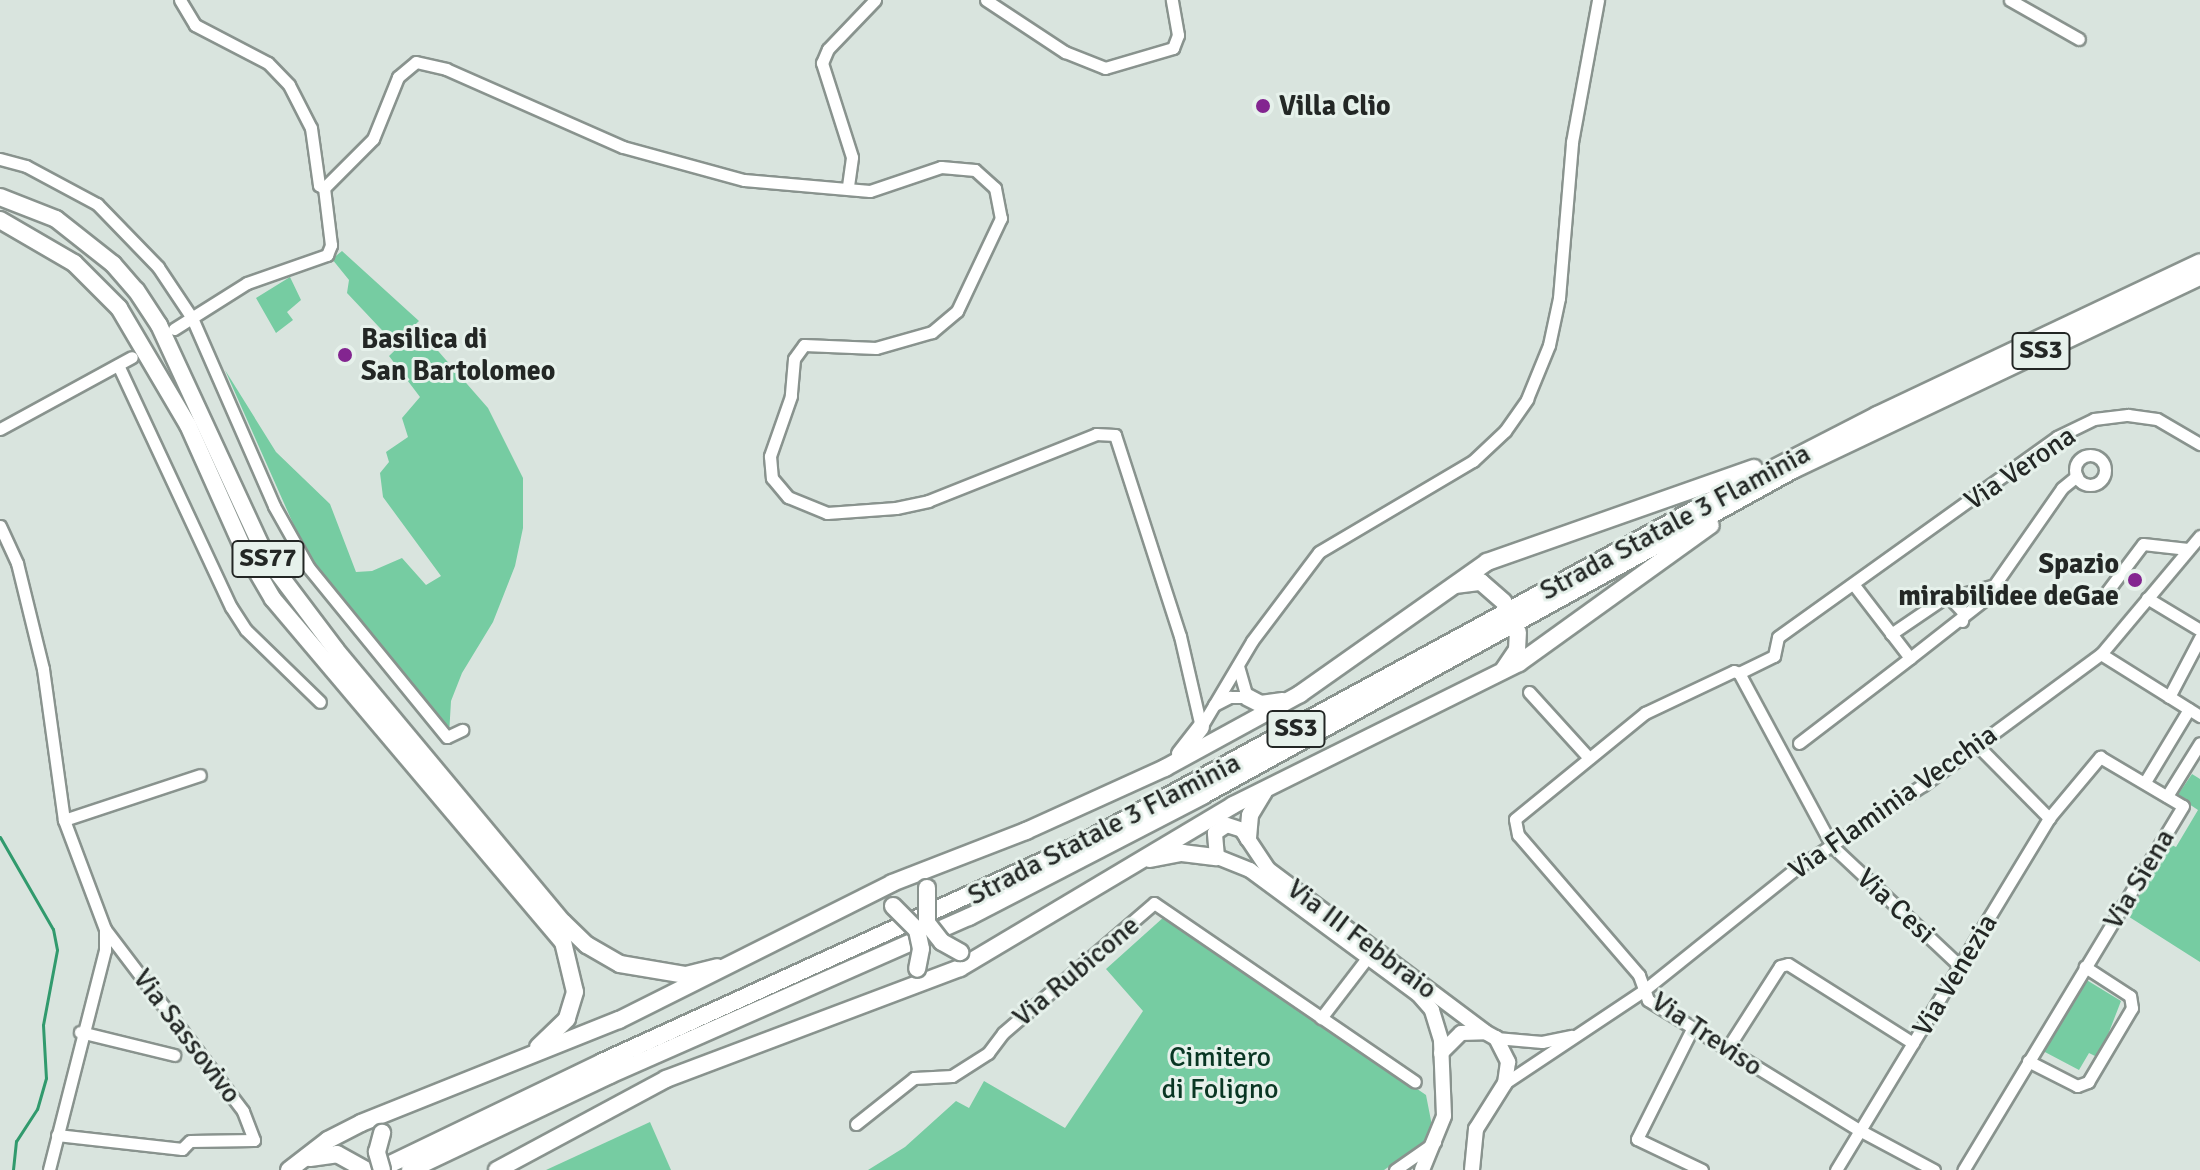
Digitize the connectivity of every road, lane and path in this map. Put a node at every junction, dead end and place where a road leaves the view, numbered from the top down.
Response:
1 (180, 0) edge
2 (875, 0) edge
3 (986, 0) edge
4 (1172, 0) edge
5 (1598, 0) edge
6 (2010, 0) edge
7 (2079, 39) dead end
8 (0, 159) edge
9 (848, 186) junction
10 (324, 188) junction
11 (0, 197) edge
12 (0, 220) edge
13 (2200, 262) edge
14 (2200, 277) edge
15 (192, 318) junction
16 (174, 329) dead end
17 (132, 357) dead end
18 (118, 365) junction
19 (1879, 421) junction
20 (0, 429) edge
21 (2200, 444) edge
22 (2077, 476) dead end
23 (0, 526) edge
24 (2200, 536) edge
25 (2188, 549) junction
26 (1854, 585) junction
27 (1992, 586) junction
28 (1444, 590) junction
29 (1949, 597) junction
30 (2103, 597) dead end
31 (2147, 598) junction
32 (1504, 602) dead end
33 (1962, 621) junction
34 (2200, 630) edge
35 (1518, 632) dead end
36 (1891, 634) junction
37 (2200, 638) edge
38 (2101, 654) junction
39 (1910, 658) junction
40 (1239, 661) junction
41 (1503, 670) junction
42 (1739, 673) junction
43 (1529, 692) dead end
44 (1300, 694) junction
45 (1247, 697) junction
46 (2169, 697) junction
47 (320, 702) dead end
48 (1214, 705) junction
49 (2196, 714) edge
50 (1201, 727) junction
51 (462, 730) dead end
52 (1799, 743) dead end
53 (2200, 743) edge
54 (1977, 745) junction
55 (1589, 758) junction
56 (1165, 768) junction
57 (200, 775) dead end
58 (2145, 782) junction
59 (1269, 787) junction
60 (2161, 793) junction
61 (2049, 818) junction
62 (64, 820) junction
63 (1248, 838) junction
64 (1832, 846) junction
65 (1217, 857) junction
66 (941, 865) junction
67 (1126, 868) junction
68 (850, 907) junction
69 (105, 929) junction
70 (982, 957) junction
71 (1367, 958) junction
72 (734, 963) junction
73 (1960, 966) junction
74 (2085, 967) junction
75 (1643, 991) junction
76 (900, 993) junction
77 (1321, 1018) junction
78 (1692, 1029) junction
79 (80, 1032) junction
80 (1579, 1034) junction
81 (1490, 1035) junction
82 (1913, 1043) junction
83 (1727, 1049) junction
84 (1441, 1053) junction
85 (174, 1055) dead end
86 (524, 1057) junction
87 (2028, 1061) junction
88 (1415, 1082) dead end
89 (1505, 1083) junction
90 (407, 1106) junction
91 (856, 1124) dead end
92 (1859, 1130) junction
93 (57, 1135) junction
94 (1438, 1139) junction
95 (1917, 1166) edge
96 (293, 1167) edge
97 (49, 1170) edge
98 (366, 1170) edge
99 (380, 1170) edge
100 (410, 1170) edge
101 (497, 1170) edge
102 (1395, 1170) edge
103 (1422, 1170) edge
104 (1472, 1170) edge
105 (1702, 1170) edge
106 (1836, 1170) edge
107 (1934, 1170) edge
108 (1963, 1170) edge

1 - 10 street
2 - 9 street
3 - 4 street
5 - 40 street
6 - 7 street
8 - 15 street
9 - 10 street
9 - 50 street
10 - 15 street
11 - 72 highway, SS77
12 - 86 highway, SS77
13 - 19 highway, Strada Statale 3 Flaminia / SS3
14 - 19 highway, Strada Statale 3 Flaminia / SS3
15 - 16 street
15 - 51 street
17 - 18 street
18 - 20 street
18 - 47 street
19 - 28 highway
19 - 41 highway
19 - 99 highway, Strada Statale 3 Flaminia / SS3
19 - 100 highway, Strada Statale 3 Flaminia / SS3
21 - 26 street, Via Verona
22 - 27 street, Via Verona
23 - 62 street, Via Sassovivo
24 - 25 street, Via Flaminia Vecchia
25 - 30 street
25 - 31 street, Via Flaminia Vecchia
26 - 36 street
26 - 42 street, Via Verona
27 - 29 street
27 - 33 street, Via Verona
28 - 32 highway
28 - 44 highway
29 - 33 street
29 - 36 street
31 - 34 street
31 - 38 street, Via Flaminia Vecchia
33 - 39 street, Via Verona
35 - 41 highway
36 - 39 street
37 - 46 street
38 - 46 street
38 - 54 street, Via Flaminia Vecchia
39 - 52 street, Via Verona
40 - 45 street
40 - 48 street
41 - 59 highway
42 - 55 street, Via Treviso
42 - 64 street
43 - 55 street
44 - 45 highway
44 - 56 highway
45 - 48 street
46 - 49 street
48 - 50 street
49 - 58 street
50 - 56 highway
53 - 60 street, Via Siena
54 - 61 street
54 - 64 street, Via Flaminia Vecchia
55 - 75 street, Via Treviso
56 - 66 highway
57 - 62 street
58 - 60 street, Via Venezia
58 - 61 street, Via Venezia
59 - 63 highway
59 - 67 highway
60 - 74 street, Via Siena
61 - 73 street, Via Venezia
62 - 69 street, Via Sassovivo
63 - 65 main road
63 - 81 main road, Via III Febbraio
64 - 73 street, Via Cesi
64 - 75 street, Via Flaminia Vecchia
65 - 67 highway
65 - 71 main road
66 - 68 highway
66 - 70 highway, bridge
67 - 70 highway
68 - 72 highway
68 - 76 highway, bridge
69 - 79 street, Via Sassovivo
69 - 93 street, Via Sassovivo
70 - 76 highway
71 - 77 street
71 - 84 main road
72 - 86 highway
73 - 82 street, Via Venezia
74 - 87 street, Via Siena
74 - 87 street
75 - 78 street, Via Treviso
75 - 80 street, Via Flaminia Vecchia
76 - 101 highway
77 - 88 street, Via Rubicone
77 - 91 street, Via Rubicone
78 - 83 street, Via Treviso
78 - 105 street
79 - 85 street, Via Sassovivo
79 - 93 street, Via Sassovivo
80 - 81 street, Via Flaminia Vecchia
80 - 89 street, Via Flaminia Vecchia
81 - 84 main road, Via Flaminia Vecchia
81 - 89 main road
82 - 83 street
82 - 92 street, Via Venezia
83 - 92 street, Via Treviso
84 - 94 main road
86 - 90 highway
87 - 108 street, Via Siena
89 - 104 main road, Via Flaminia Vecchia
90 - 96 highway
90 - 99 highway, bridge
92 - 95 street, Via Treviso
92 - 106 street, Via Venezia
93 - 97 street, Via Sassovivo
94 - 102 street
94 - 103 main road
95 - 107 street, Via Treviso
96 - 98 highway

